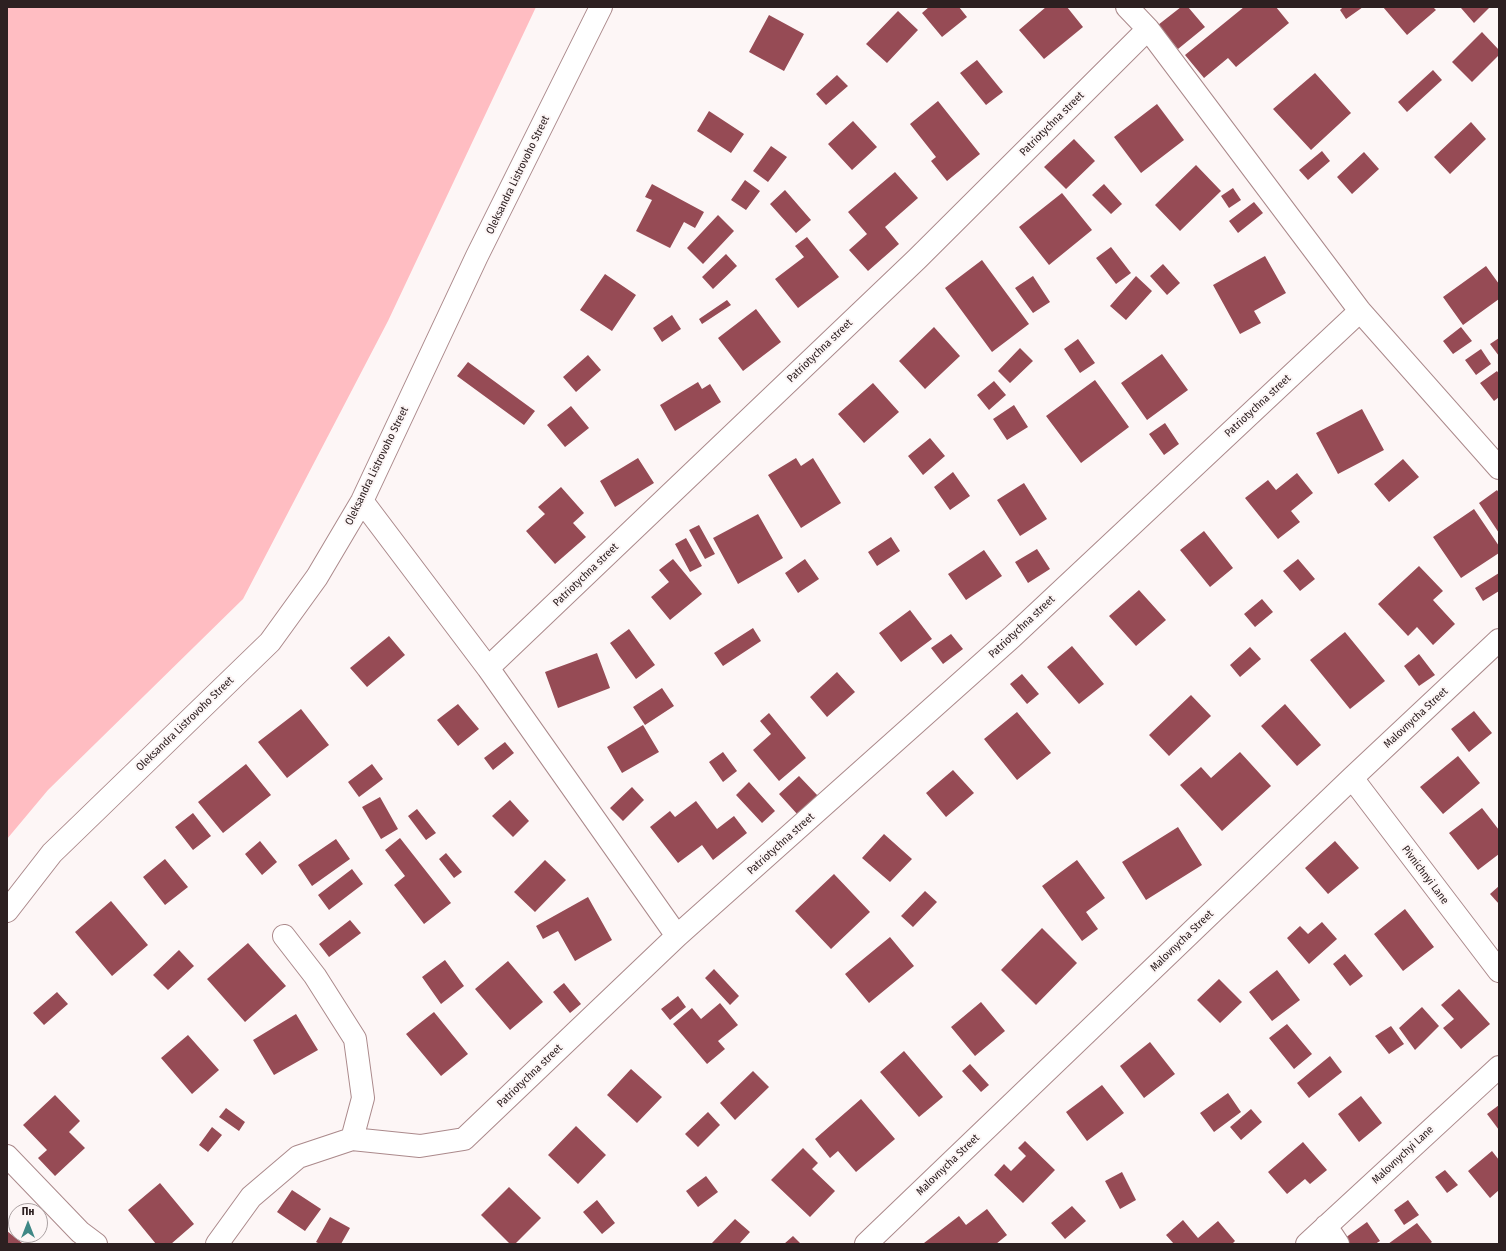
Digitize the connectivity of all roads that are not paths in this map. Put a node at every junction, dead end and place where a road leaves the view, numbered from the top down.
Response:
1 (601, 7) edge
2 (1127, 7) edge
3 (1148, 29) junction
4 (1360, 311) junction
5 (1499, 468) edge
6 (362, 501) junction
7 (1499, 640) edge
8 (488, 668) junction
9 (1352, 778) junction
10 (7, 911) edge
11 (284, 936) dead end
12 (677, 936) junction
13 (1499, 971) edge
14 (1499, 1067) edge
15 (352, 1139) junction
16 (7, 1156) edge
17 (1326, 1226) junction
18 (871, 1242) edge
19 (96, 1244) edge
20 (217, 1244) edge
21 (1307, 1244) edge
22 (1338, 1244) edge

1 - 6 street, Oleksandra Listrovoho Street
2 - 3 street
3 - 4 street
3 - 8 street, Patriotychna street
4 - 5 street
4 - 12 street, Patriotychna street
6 - 8 street
6 - 10 street, Oleksandra Listrovoho Street
7 - 9 street, Malovnycha Street
8 - 12 street
9 - 13 street, Pivnichnyi Lane
9 - 18 street, Malovnycha Street
11 - 15 street
12 - 15 street, Patriotychna street
14 - 17 street, Malovnychyi Lane
15 - 20 street, Patriotychna street
16 - 19 street
17 - 21 street, Malovnychyi Lane
17 - 22 street

